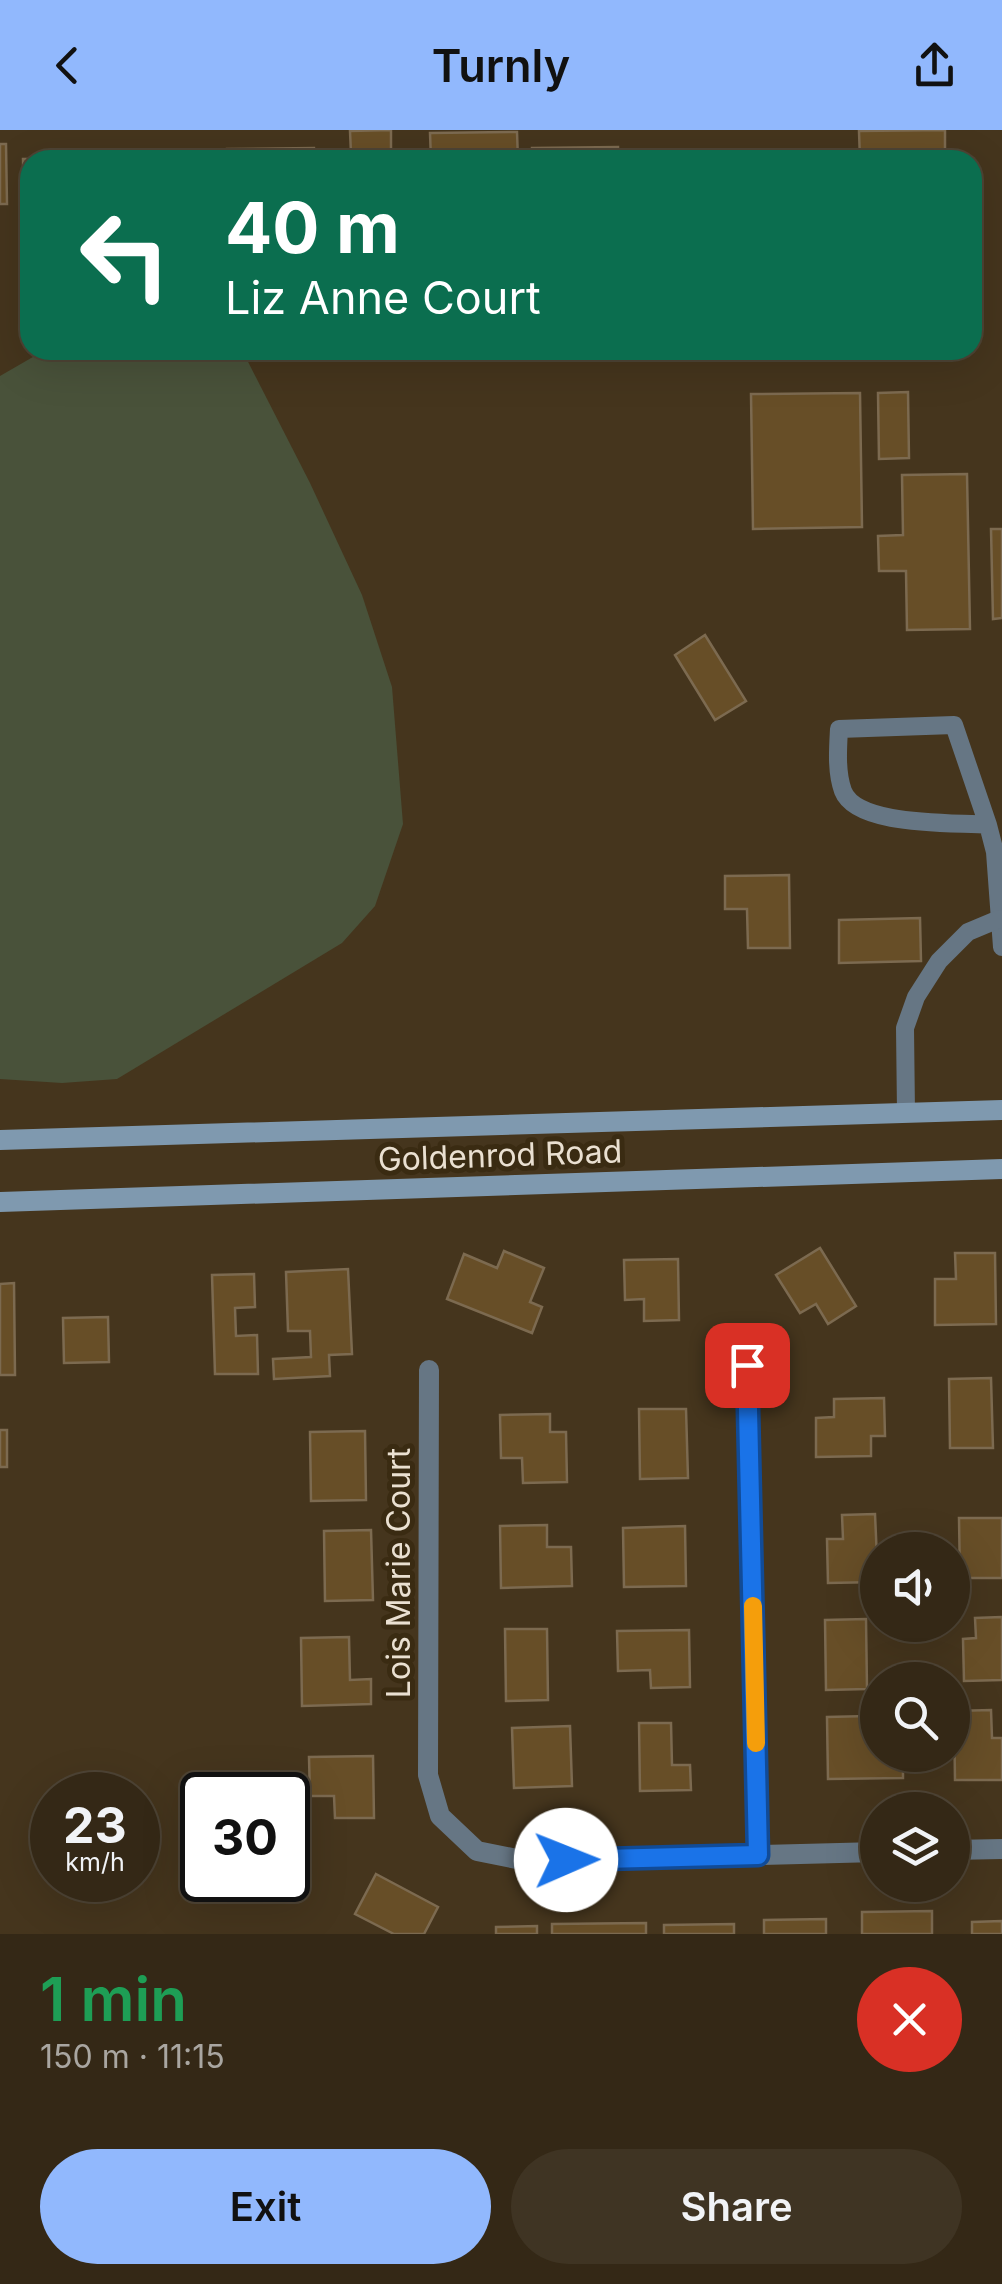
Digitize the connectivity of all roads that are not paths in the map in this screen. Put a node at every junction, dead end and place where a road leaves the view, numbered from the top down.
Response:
1 (988, 824) junction
2 (999, 920) junction
3 (1002, 947) edge
4 (1002, 1110) edge
5 (906, 1113) junction
6 (0, 1140) edge
7 (1002, 1169) edge
8 (0, 1202) edge
9 (747, 1365) dead end
10 (428, 1370) dead end
11 (1002, 1849) edge
12 (970, 1850) edge
13 (860, 1852) edge
14 (758, 1855) junction

1 - 1 lane
1 - 2 lane
2 - 3 lane
2 - 5 lane
4 - 5 main road, Goldenrod Road
5 - 6 main road, Goldenrod Road
7 - 8 main road, Goldenrod Road
9 - 14 street
10 - 14 street, Lois Marie Court
11 - 12 street
13 - 14 street

